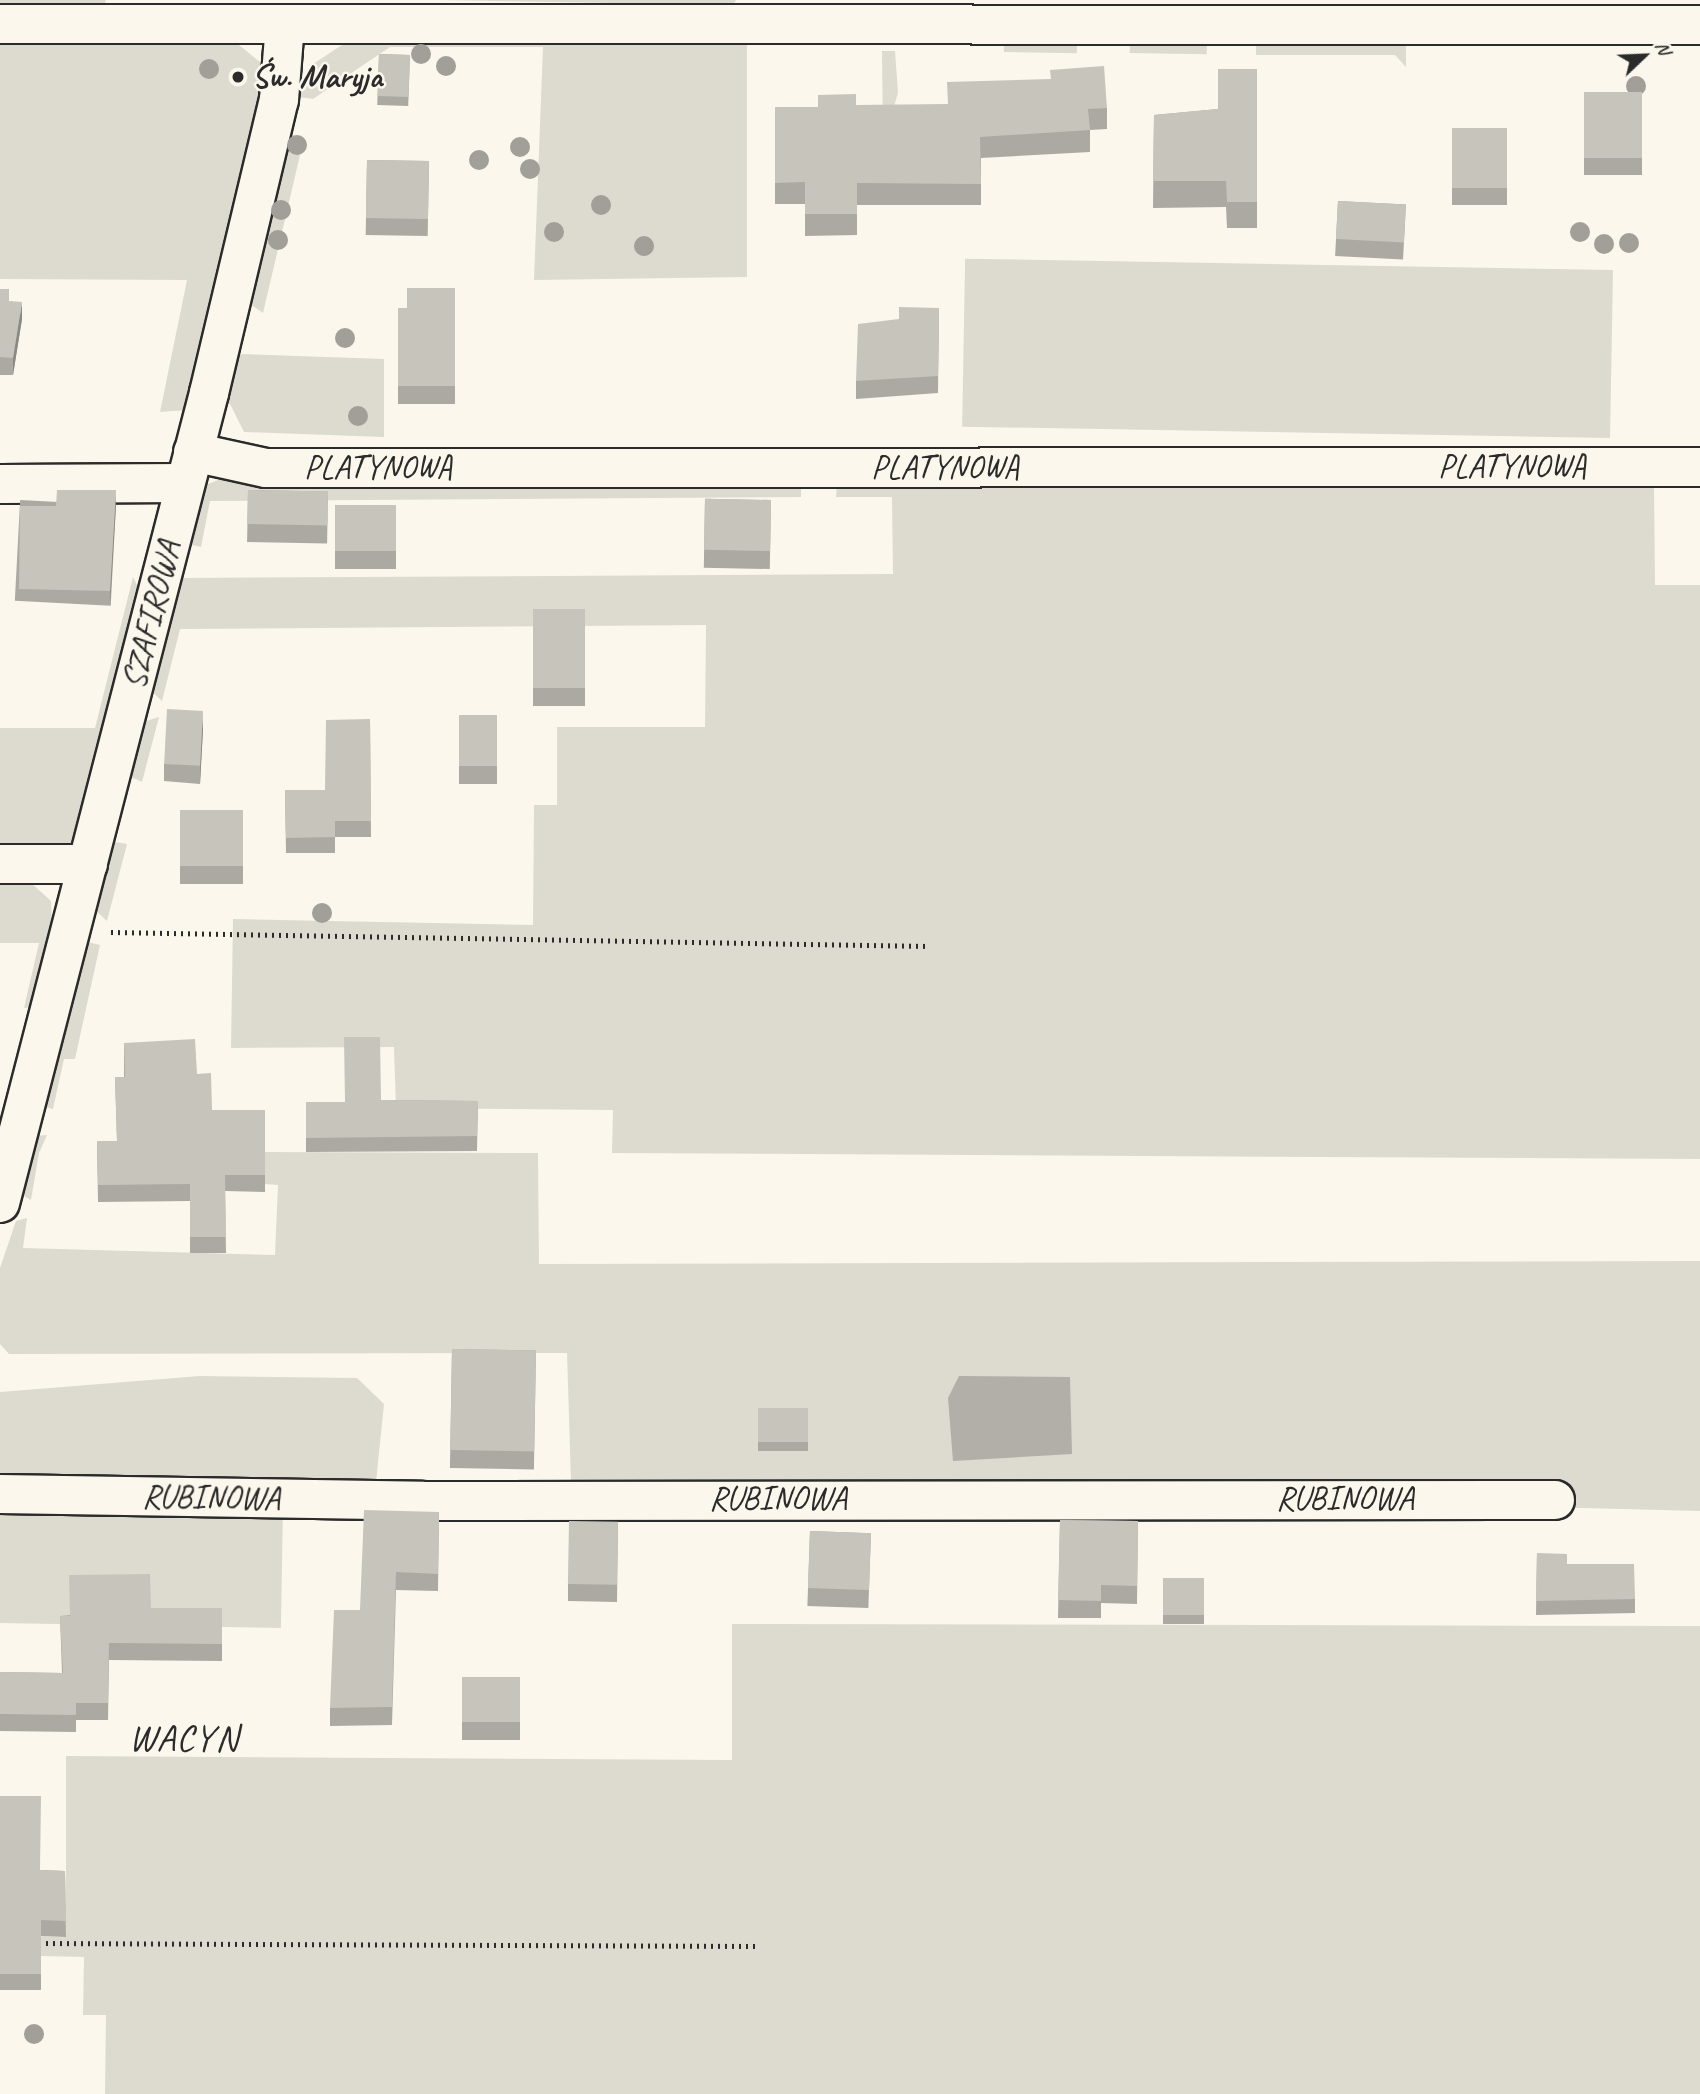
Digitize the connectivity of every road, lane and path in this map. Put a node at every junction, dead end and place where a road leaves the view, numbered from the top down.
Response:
1 (410, 10) edge
2 (762, 11) edge
3 (0, 24) edge
4 (285, 24) junction
5 (1700, 25) edge
6 (1700, 467) edge
7 (189, 468) junction
8 (0, 484) edge
9 (0, 864) edge
10 (89, 864) junction
11 (73, 927) junction
12 (929, 946) dead end
13 (0, 1203) edge
14 (0, 1494) edge
15 (1555, 1500) dead end
16 (28, 1943) edge
17 (755, 1945) dead end

1 - 2 street
1 - 4 street
2 - 5 street
3 - 4 street
4 - 7 street, SZAFIROWA
6 - 7 street, PLATYNOWA
7 - 8 street, PLATYNOWA
7 - 10 street, SZAFIROWA
9 - 10 street
10 - 11 street, SZAFIROWA
11 - 12 path
11 - 13 street, SZAFIROWA
14 - 15 street, RUBINOWA
16 - 17 path

